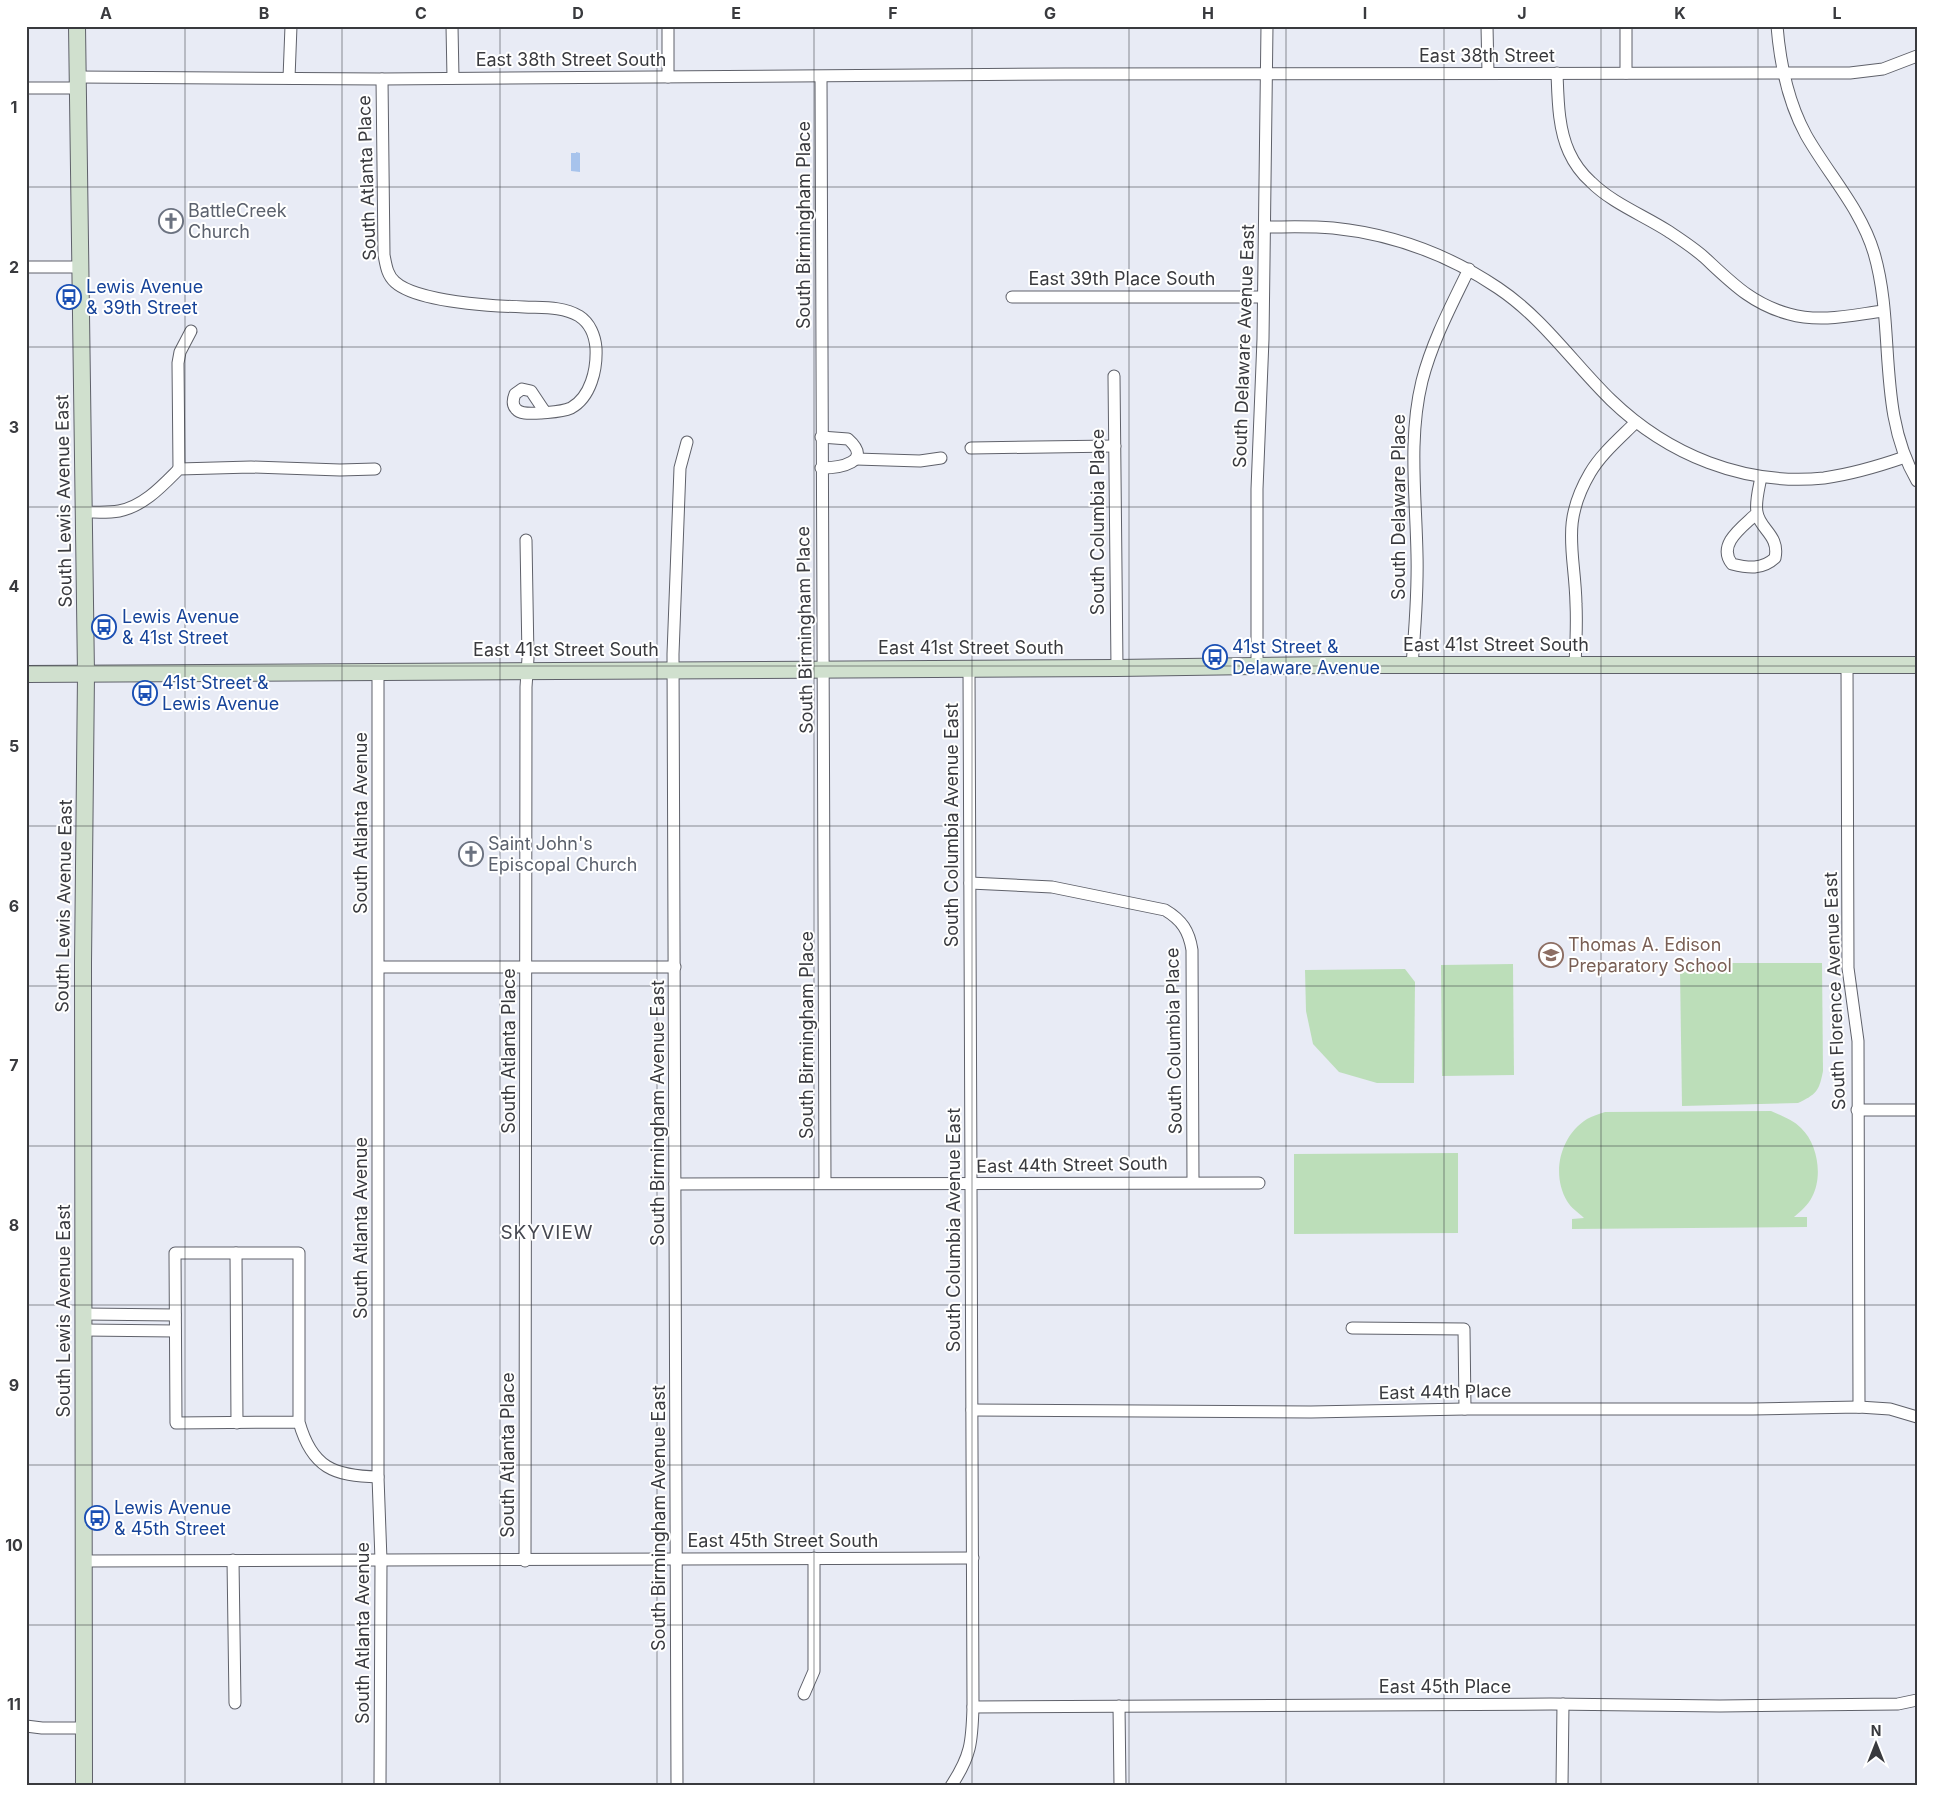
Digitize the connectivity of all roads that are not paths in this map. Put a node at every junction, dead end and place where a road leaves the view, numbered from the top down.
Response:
1 (77, 26) edge
2 (291, 26) edge
3 (452, 26) edge
4 (668, 26) edge
5 (1267, 26) edge
6 (1487, 26) edge
7 (1626, 26) edge
8 (1777, 26) edge
9 (1912, 59) edge
10 (1488, 73) junction
11 (1557, 73) junction
12 (1626, 73) junction
13 (1784, 73) junction
14 (1065, 74) joint
15 (1266, 74) junction
16 (668, 77) junction
17 (821, 77) junction
18 (289, 78) junction
19 (453, 78) junction
20 (382, 79) junction
21 (78, 83) junction
22 (26, 88) edge
23 (1265, 227) junction
24 (26, 267) edge
25 (80, 267) junction
26 (1469, 270) junction
27 (1012, 297) dead end
28 (1263, 297) junction
29 (1883, 311) junction
30 (191, 331) dead end
31 (1114, 376) dead end
32 (545, 412) dead end
33 (1636, 422) junction
34 (821, 437) junction
35 (687, 442) dead end
36 (1115, 446) junction
37 (971, 448) dead end
38 (1905, 457) junction
39 (941, 458) dead end
40 (856, 459) junction
41 (821, 468) junction
42 (179, 469) junction
43 (375, 469) dead end
44 (1760, 477) junction
45 (1917, 481) edge
46 (84, 512) junction
47 (1757, 513) junction
48 (526, 540) dead end
49 (1847, 665) junction
50 (1917, 665) edge
51 (1257, 666) junction
52 (1412, 666) junction
53 (1576, 666) junction
54 (969, 668) junction
55 (1117, 668) junction
56 (527, 670) junction
57 (674, 670) junction
58 (823, 670) junction
59 (378, 671) junction
60 (26, 674) edge
61 (86, 674) junction
62 (970, 884) junction
63 (379, 967) junction
64 (675, 967) junction
65 (526, 968) junction
66 (1857, 1110) junction
67 (1917, 1110) edge
68 (1192, 1182) junction
69 (825, 1183) junction
70 (1259, 1183) dead end
71 (675, 1184) junction
72 (971, 1184) junction
73 (236, 1254) junction
74 (175, 1315) junction
75 (84, 1322) junction
76 (1352, 1328) dead end
77 (175, 1331) junction
78 (1859, 1407) junction
79 (1464, 1408) junction
80 (972, 1410) junction
81 (1917, 1417) edge
82 (299, 1422) junction
83 (237, 1423) junction
84 (378, 1477) junction
85 (814, 1558) junction
86 (973, 1558) junction
87 (677, 1559) junction
88 (233, 1560) junction
89 (381, 1560) junction
90 (84, 1561) junction
91 (525, 1561) junction
92 (804, 1694) dead end
93 (1917, 1700) edge
94 (236, 1703) dead end
95 (1563, 1704) junction
96 (1119, 1706) junction
97 (973, 1707) junction
98 (26, 1726) edge
99 (84, 1728) junction
100 (84, 1786) edge
101 (380, 1786) edge
102 (677, 1786) edge
103 (951, 1786) edge
104 (1120, 1786) edge
105 (1562, 1786) edge

1 - 21 main road, South Lewis Avenue East
2 - 18 street
3 - 19 street
4 - 16 street
5 - 15 street, South Delaware Avenue East
6 - 10 street
7 - 12 street
8 - 13 street
9 - 13 street, East 38th Street
10 - 11 street, East 38th Street
10 - 15 street, East 38th Street
11 - 12 street, East 38th Street
11 - 29 street
12 - 13 street, East 38th Street
13 - 29 street
14 - 15 street, East 38th Street
14 - 17 street, East 38th Street South
15 - 23 street, South Delaware Avenue East
16 - 17 street, East 38th Street South
16 - 19 street, East 38th Street South
17 - 34 street, South Birmingham Place
18 - 20 street, East 38th Street South
18 - 21 street, East 38th Street South
19 - 20 street, East 38th Street South
20 - 32 street, South Atlanta Place
21 - 22 street, East 38th Street South
21 - 25 main road, South Lewis Avenue East
23 - 26 street
23 - 28 street, South Delaware Avenue East
24 - 25 street
25 - 46 main road, South Lewis Avenue East
26 - 33 street
26 - 52 street, South Delaware Place
27 - 28 street, East 39th Place South
28 - 51 street, South Delaware Avenue East
29 - 38 street
30 - 42 street
31 - 36 street, South Columbia Place
33 - 44 street
33 - 53 street
34 - 40 street
34 - 41 street, South Birmingham Place
35 - 57 street, South Birmingham Avenue East
36 - 37 street
36 - 55 street, South Columbia Place
38 - 44 street
38 - 45 street
39 - 40 street
40 - 41 street
41 - 58 street, South Birmingham Place
42 - 43 street
42 - 46 street
44 - 47 street
46 - 61 main road, South Lewis Avenue East
47 - 47 street
48 - 56 street, South Atlanta Place
49 - 50 main road, East 41st Street South
49 - 53 main road, East 41st Street South
49 - 66 street, South Florence Avenue East
51 - 52 main road, East 41st Street South
51 - 55 main road, East 41st Street South
52 - 53 main road, East 41st Street South
54 - 55 main road, East 41st Street South
54 - 58 main road, East 41st Street South
54 - 62 street, South Columbia Avenue East
56 - 57 main road, East 41st Street South
56 - 59 main road, East 41st Street South
56 - 65 street, South Atlanta Place
57 - 58 main road, East 41st Street South
57 - 64 street, South Birmingham Avenue East
58 - 69 street, South Birmingham Place
59 - 61 main road, East 41st Street South
59 - 63 street, South Atlanta Avenue
60 - 61 main road, East 41st Street South
61 - 75 main road, South Lewis Avenue East
62 - 68 street, South Columbia Place
62 - 72 street, South Columbia Avenue East
63 - 65 street
63 - 84 street, South Atlanta Avenue
64 - 65 street
64 - 71 street, South Birmingham Avenue East
65 - 91 street, South Atlanta Place
66 - 67 street
66 - 78 street, South Florence Avenue East
68 - 70 street, East 44th Street South
68 - 72 street, East 44th Street South
69 - 71 street, East 44th Street South
69 - 72 street, East 44th Street South
71 - 87 street, South Birmingham Avenue East
72 - 80 street, South Columbia Avenue East
73 - 74 street
73 - 82 street
73 - 83 street
74 - 75 street
74 - 77 street
75 - 77 street
75 - 90 main road, South Lewis Avenue East
76 - 79 street
77 - 83 street
78 - 79 street, East 44th Place
78 - 81 street, East 44th Place
79 - 80 street, East 44th Place
80 - 86 street, South Columbia Avenue East
82 - 83 street
82 - 84 street
84 - 89 street, South Atlanta Avenue
85 - 86 street, East 45th Street South
85 - 87 street, East 45th Street South
85 - 92 street
86 - 97 street, South Columbia Avenue East
87 - 91 street, East 45th Street South
87 - 102 street, South Birmingham Avenue East
88 - 89 street, East 45th Street South
88 - 90 street, East 45th Street South
88 - 94 street
89 - 91 street, East 45th Street South
89 - 101 street, South Atlanta Avenue
90 - 99 main road, South Lewis Avenue East
93 - 95 street, East 45th Place
95 - 96 street, East 45th Place
95 - 105 street
96 - 97 street, East 45th Place
96 - 104 street
97 - 103 street, South Columbia Avenue East
98 - 99 street
99 - 100 main road, South Lewis Avenue East

